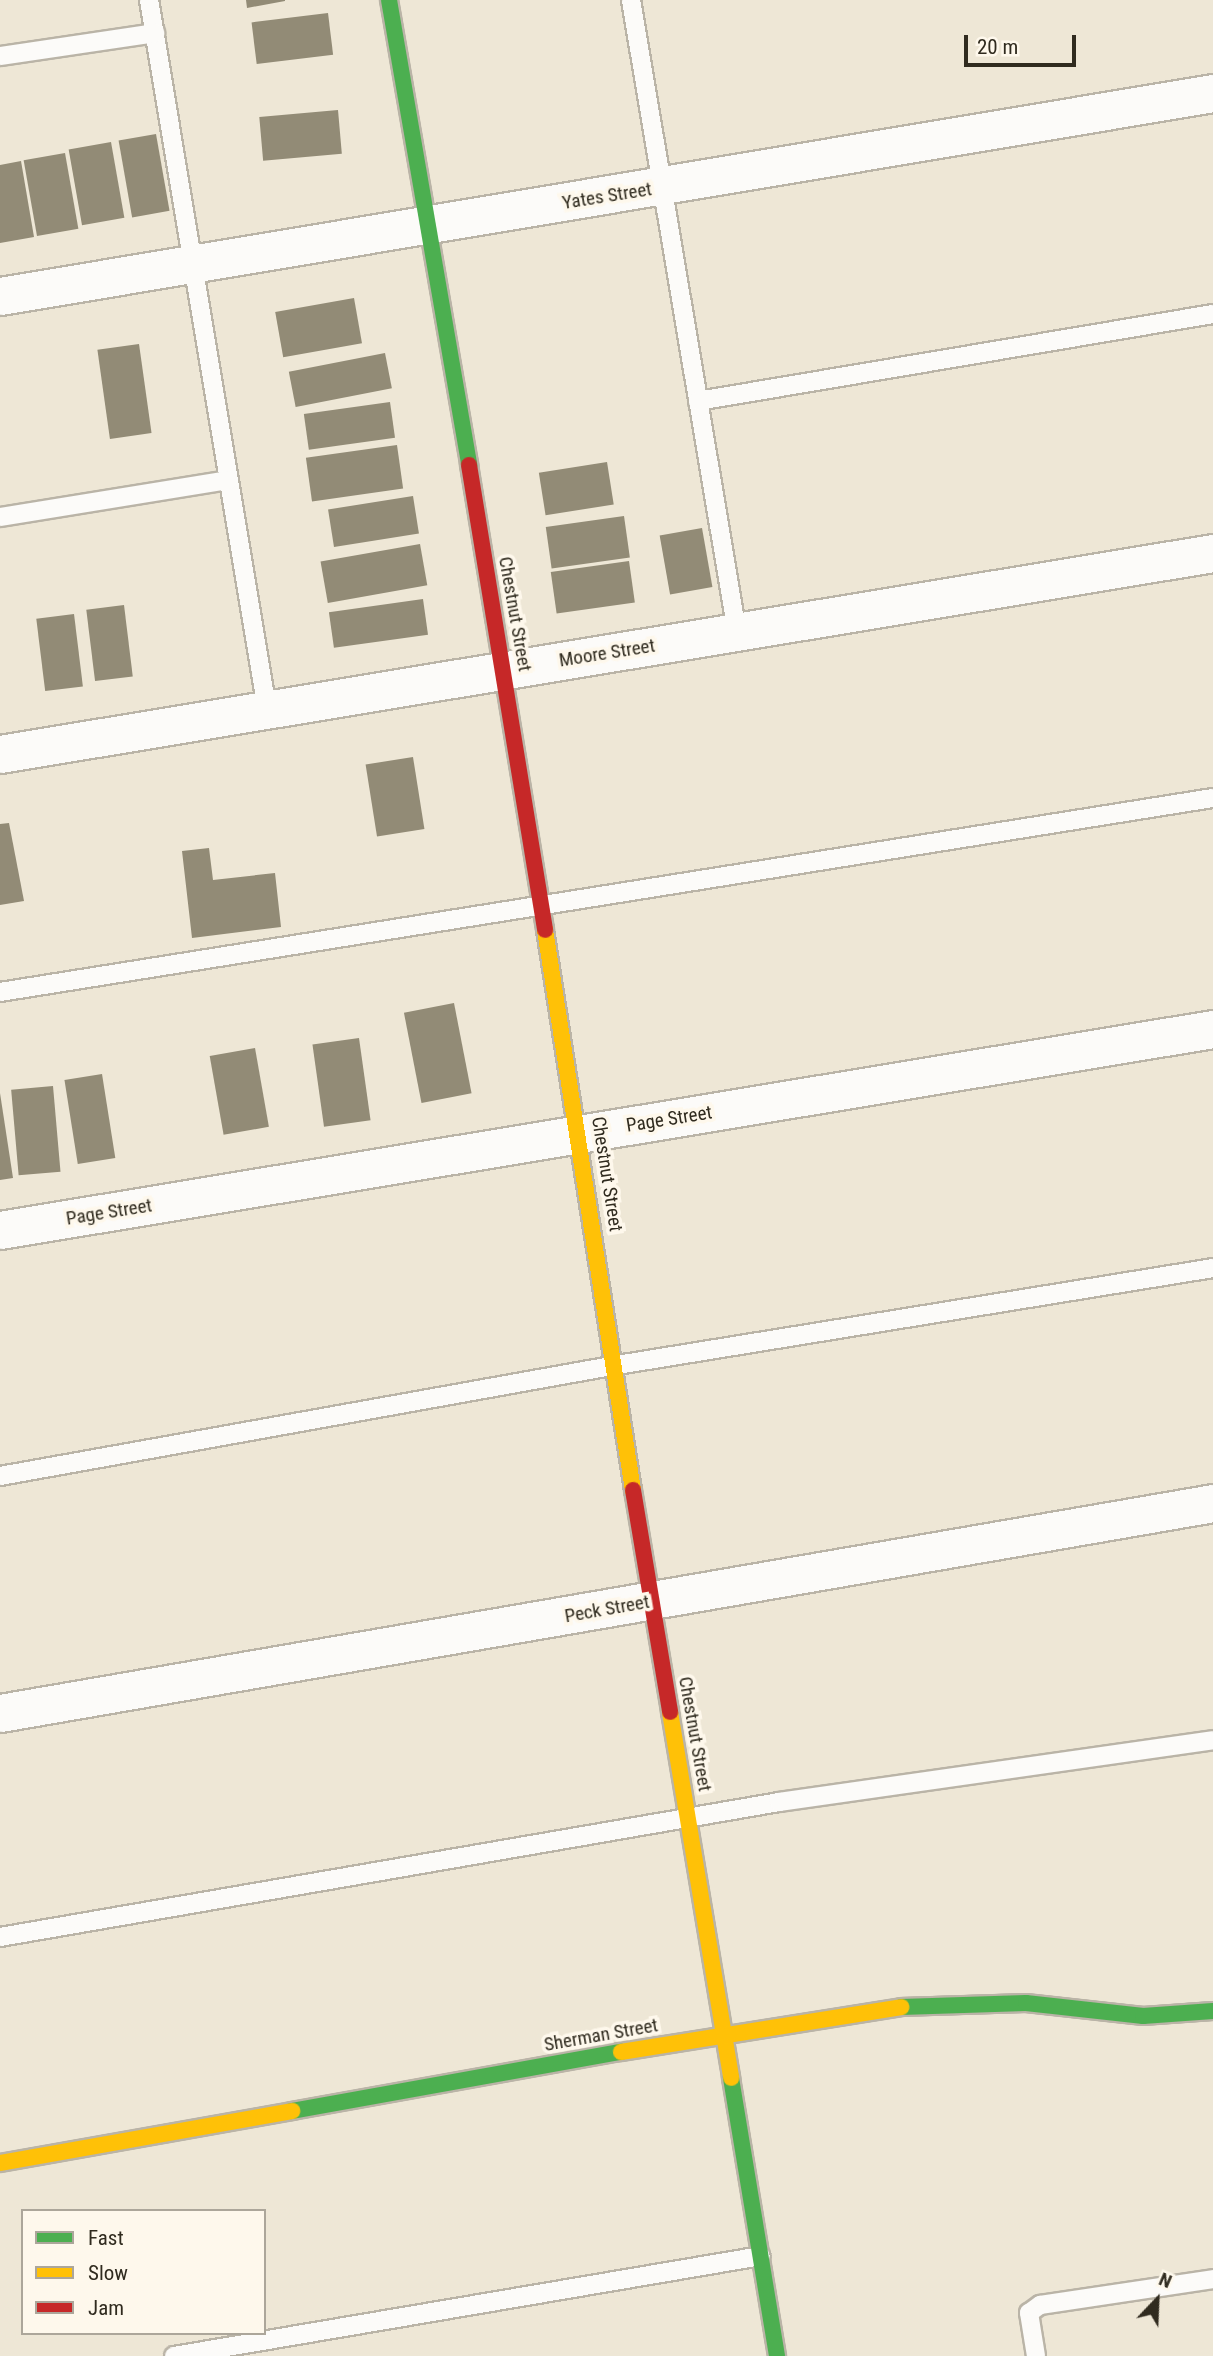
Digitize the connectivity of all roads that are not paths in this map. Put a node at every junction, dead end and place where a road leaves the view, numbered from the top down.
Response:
1 (149, 0) edge
2 (389, 0) edge
3 (631, 0) edge
4 (155, 33) junction
5 (0, 56) edge
6 (1213, 93) edge
7 (662, 187) junction
8 (428, 224) junction
9 (195, 264) junction
10 (0, 296) edge
11 (1213, 314) edge
12 (698, 401) junction
13 (228, 480) junction
14 (0, 517) edge
15 (1213, 552) edge
16 (737, 632) junction
17 (504, 670) junction
18 (267, 709) junction
19 (0, 754) edge
20 (1213, 798) edge
21 (540, 904) junction
22 (0, 992) edge
23 (1213, 1029) edge
24 (580, 1134) junction
25 (0, 1230) edge
26 (1213, 1268) edge
27 (617, 1364) junction
28 (0, 1476) edge
29 (1213, 1503) edge
30 (651, 1601) junction
31 (0, 1713) edge
32 (1213, 1740) edge
33 (688, 1820) junction
34 (0, 1937) edge
35 (1213, 2011) edge
36 (724, 2034) junction
37 (0, 2163) edge
38 (761, 2256) junction
39 (1213, 2279) edge
40 (174, 2356) edge
41 (777, 2356) edge
42 (1036, 2356) edge

1 - 4 lane
2 - 8 street, Chestnut Street
3 - 7 lane
4 - 5 lane
4 - 9 lane
6 - 7 street, Yates Street
7 - 8 street, Yates Street
7 - 12 lane
8 - 9 street, Yates Street
8 - 17 street, Chestnut Street
9 - 10 street, Yates Street
9 - 13 lane
11 - 12 lane
12 - 16 lane
13 - 14 lane
13 - 18 lane
15 - 16 street, Moore Street
16 - 17 street, Moore Street
17 - 18 street, Moore Street
17 - 21 street, Chestnut Street
18 - 19 street, Moore Street
20 - 21 lane
21 - 22 lane
21 - 24 street, Chestnut Street
23 - 24 street, Page Street
24 - 25 street, Page Street
24 - 27 street, Chestnut Street
26 - 27 lane
27 - 28 lane
27 - 30 street, Chestnut Street
29 - 30 street, Peck Street
30 - 31 street, Peck Street
30 - 33 street, Chestnut Street
32 - 33 lane
33 - 34 lane
33 - 36 street, Chestnut Street
35 - 36 street, Sherman Street
36 - 37 street, Sherman Street
36 - 38 street, Chestnut Street
38 - 40 lane
38 - 41 street, Chestnut Street
39 - 42 lane

